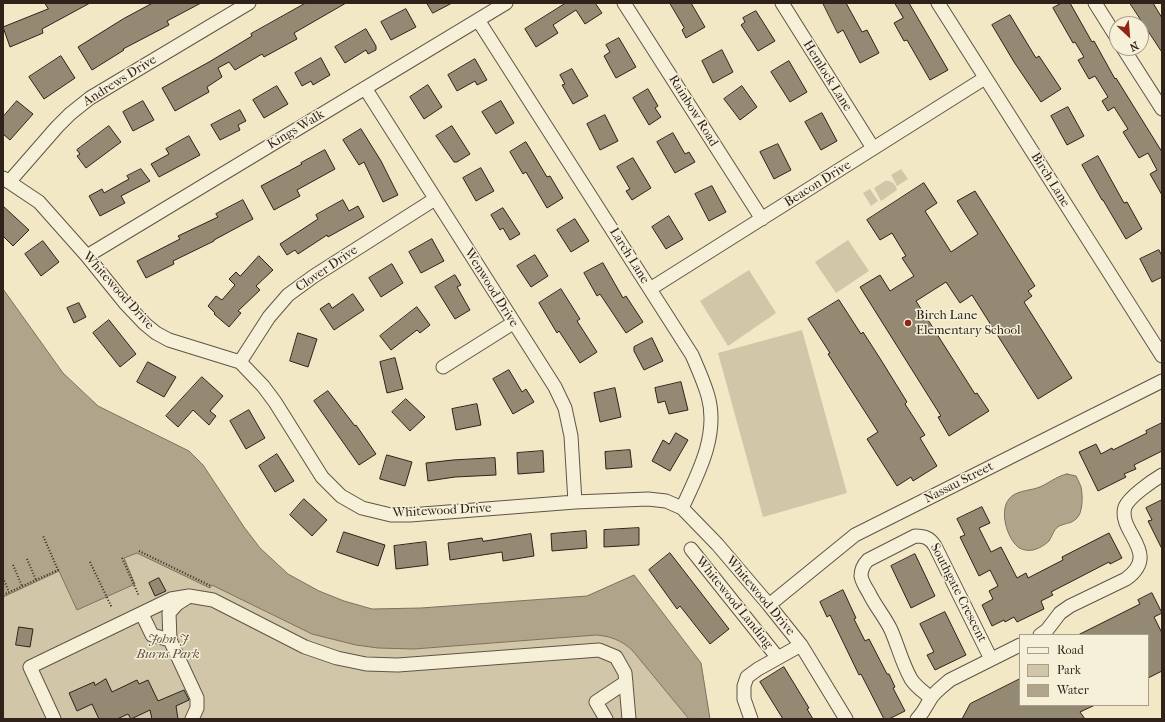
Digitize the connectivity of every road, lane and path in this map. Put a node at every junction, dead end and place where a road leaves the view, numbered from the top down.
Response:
1 (249, 3) edge
2 (506, 3) edge
3 (624, 3) edge
4 (782, 3) edge
5 (938, 3) edge
6 (1095, 3) edge
7 (478, 20) junction
8 (1109, 25) edge
9 (1129, 56) edge
10 (985, 78) junction
11 (365, 88) junction
12 (1162, 109) edge
13 (873, 148) junction
14 (6, 180) edge
15 (435, 200) junction
16 (762, 219) junction
17 (87, 256) junction
18 (650, 290) junction
19 (513, 323) junction
20 (1162, 356) edge
21 (240, 362) junction
22 (443, 367) dead end
23 (1162, 381) edge
24 (1162, 475) edge
25 (574, 502) junction
26 (682, 508) junction
27 (43, 536) dead end
28 (691, 549) dead end
29 (139, 551) dead end
30 (122, 558) dead end
31 (27, 559) dead end
32 (90, 562) dead end
33 (13, 565) dead end
34 (3, 578) edge
35 (36, 580) junction
36 (22, 586) junction
37 (211, 586) dead end
38 (9, 592) junction
39 (3, 595) edge
40 (139, 596) dead end
41 (189, 596) junction
42 (769, 605) junction
43 (112, 608) dead end
44 (142, 614) junction
45 (1041, 634) edge
46 (170, 640) junction
47 (801, 645) junction
48 (1019, 645) edge
49 (778, 658) junction
50 (991, 659) junction
51 (626, 682) junction
52 (931, 698) junction
53 (54, 719) edge
54 (192, 719) edge
55 (606, 719) edge
56 (629, 719) edge
57 (751, 719) edge
58 (846, 719) edge
59 (917, 719) edge

1 - 14 street, Andrews Drive
2 - 7 street, Kings Walk
3 - 16 street, Rainbow Road
4 - 13 street, Hemlock Lane
5 - 10 street, Birch Lane
6 - 8 street
7 - 11 street, Kings Walk
7 - 18 street, Larch Lane
9 - 12 street
10 - 13 street, Beacon Drive
10 - 20 street, Birch Lane
11 - 15 street, Wenwood Drive
11 - 17 street, Kings Walk
13 - 16 street, Beacon Drive
14 - 17 street, Whitewood Drive
15 - 19 street, Wenwood Drive
15 - 21 street, Clover Drive
16 - 18 street, Beacon Drive
17 - 21 street, Whitewood Drive
18 - 26 street, Larch Lane
19 - 22 street
19 - 25 street, Wenwood Drive
21 - 25 street, Whitewood Drive
23 - 42 street, Nassau Street
24 - 45 street
25 - 26 street, Whitewood Drive
26 - 42 street, Whitewood Drive
27 - 35 path
28 - 49 street, Whitewood Landing
29 - 37 path
30 - 40 path
31 - 35 path
32 - 43 path
33 - 36 path
34 - 38 path
35 - 36 path
36 - 38 path
38 - 39 path
41 - 44 street
41 - 46 street
41 - 51 street
42 - 47 street, Whitewood Drive
44 - 46 street
44 - 53 street
46 - 54 street
47 - 49 street, Whitewood Landing
47 - 58 street, Whitewood Drive
48 - 50 street
49 - 57 street, Whitewood Landing
50 - 52 street
50 - 52 street, Southgate Crescent
51 - 55 street
51 - 56 street
52 - 59 street

